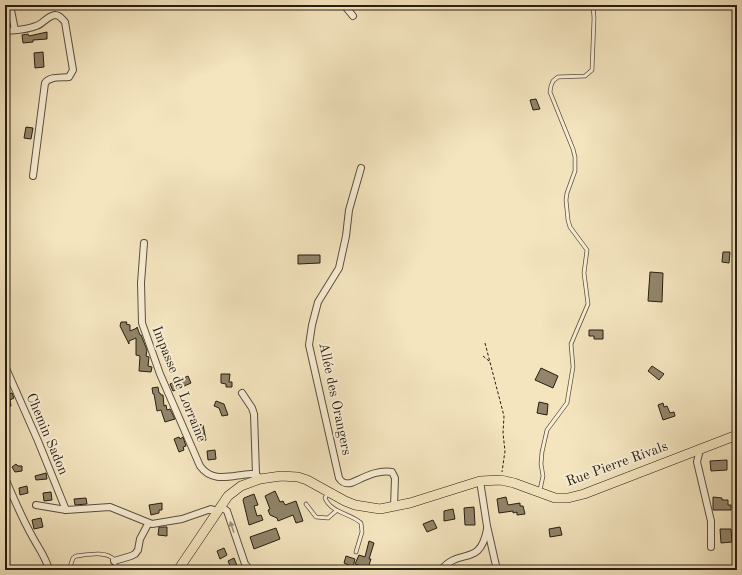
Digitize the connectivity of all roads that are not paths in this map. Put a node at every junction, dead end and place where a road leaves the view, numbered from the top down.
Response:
1 (10, 5) edge
2 (344, 5) edge
3 (593, 5) edge
4 (353, 16) dead end
5 (15, 30) junction
6 (5, 31) edge
7 (361, 168) dead end
8 (33, 176) dead end
9 (144, 243) dead end
10 (5, 366) edge
11 (242, 393) dead end
12 (737, 435) edge
13 (700, 449) junction
14 (258, 477) junction
15 (5, 478) edge
16 (480, 481) junction
17 (328, 492) junction
18 (540, 493) junction
19 (306, 504) dead end
20 (36, 505) dead end
21 (394, 507) junction
22 (218, 508) junction
23 (66, 510) junction
24 (336, 511) junction
25 (148, 524) junction
26 (487, 526) junction
27 (711, 547) dead end
28 (356, 552) dead end
29 (114, 561) junction
30 (49, 570) edge
31 (69, 570) edge
32 (116, 570) edge
33 (178, 570) edge
34 (250, 570) edge
35 (441, 570) edge
36 (497, 570) edge

1 - 5 street
2 - 4 street
3 - 18 lane
5 - 6 street
5 - 8 street
7 - 21 street, Allée des Orangers
9 - 14 street, Impasse de Lorraine
10 - 23 street, Chemin Sadon
11 - 14 street
12 - 13 main road, Rue Pierre Rivals
13 - 18 main road, Rue Pierre Rivals
13 - 27 street
14 - 17 main road, Rue Pierre Rivals
14 - 22 main road, Rue Pierre Rivals
15 - 30 street
16 - 18 main road, Rue Pierre Rivals
16 - 21 main road, Rue Pierre Rivals
16 - 26 street
17 - 21 main road, Rue Pierre Rivals
17 - 24 lane
19 - 24 lane
20 - 23 street
22 - 25 street
22 - 33 main road, Rue Pierre Rivals
34 -> 22 street
23 - 25 street
24 - 28 lane
25 - 29 street
26 - 35 street
26 - 36 street
29 - 31 lane
29 - 32 lane

